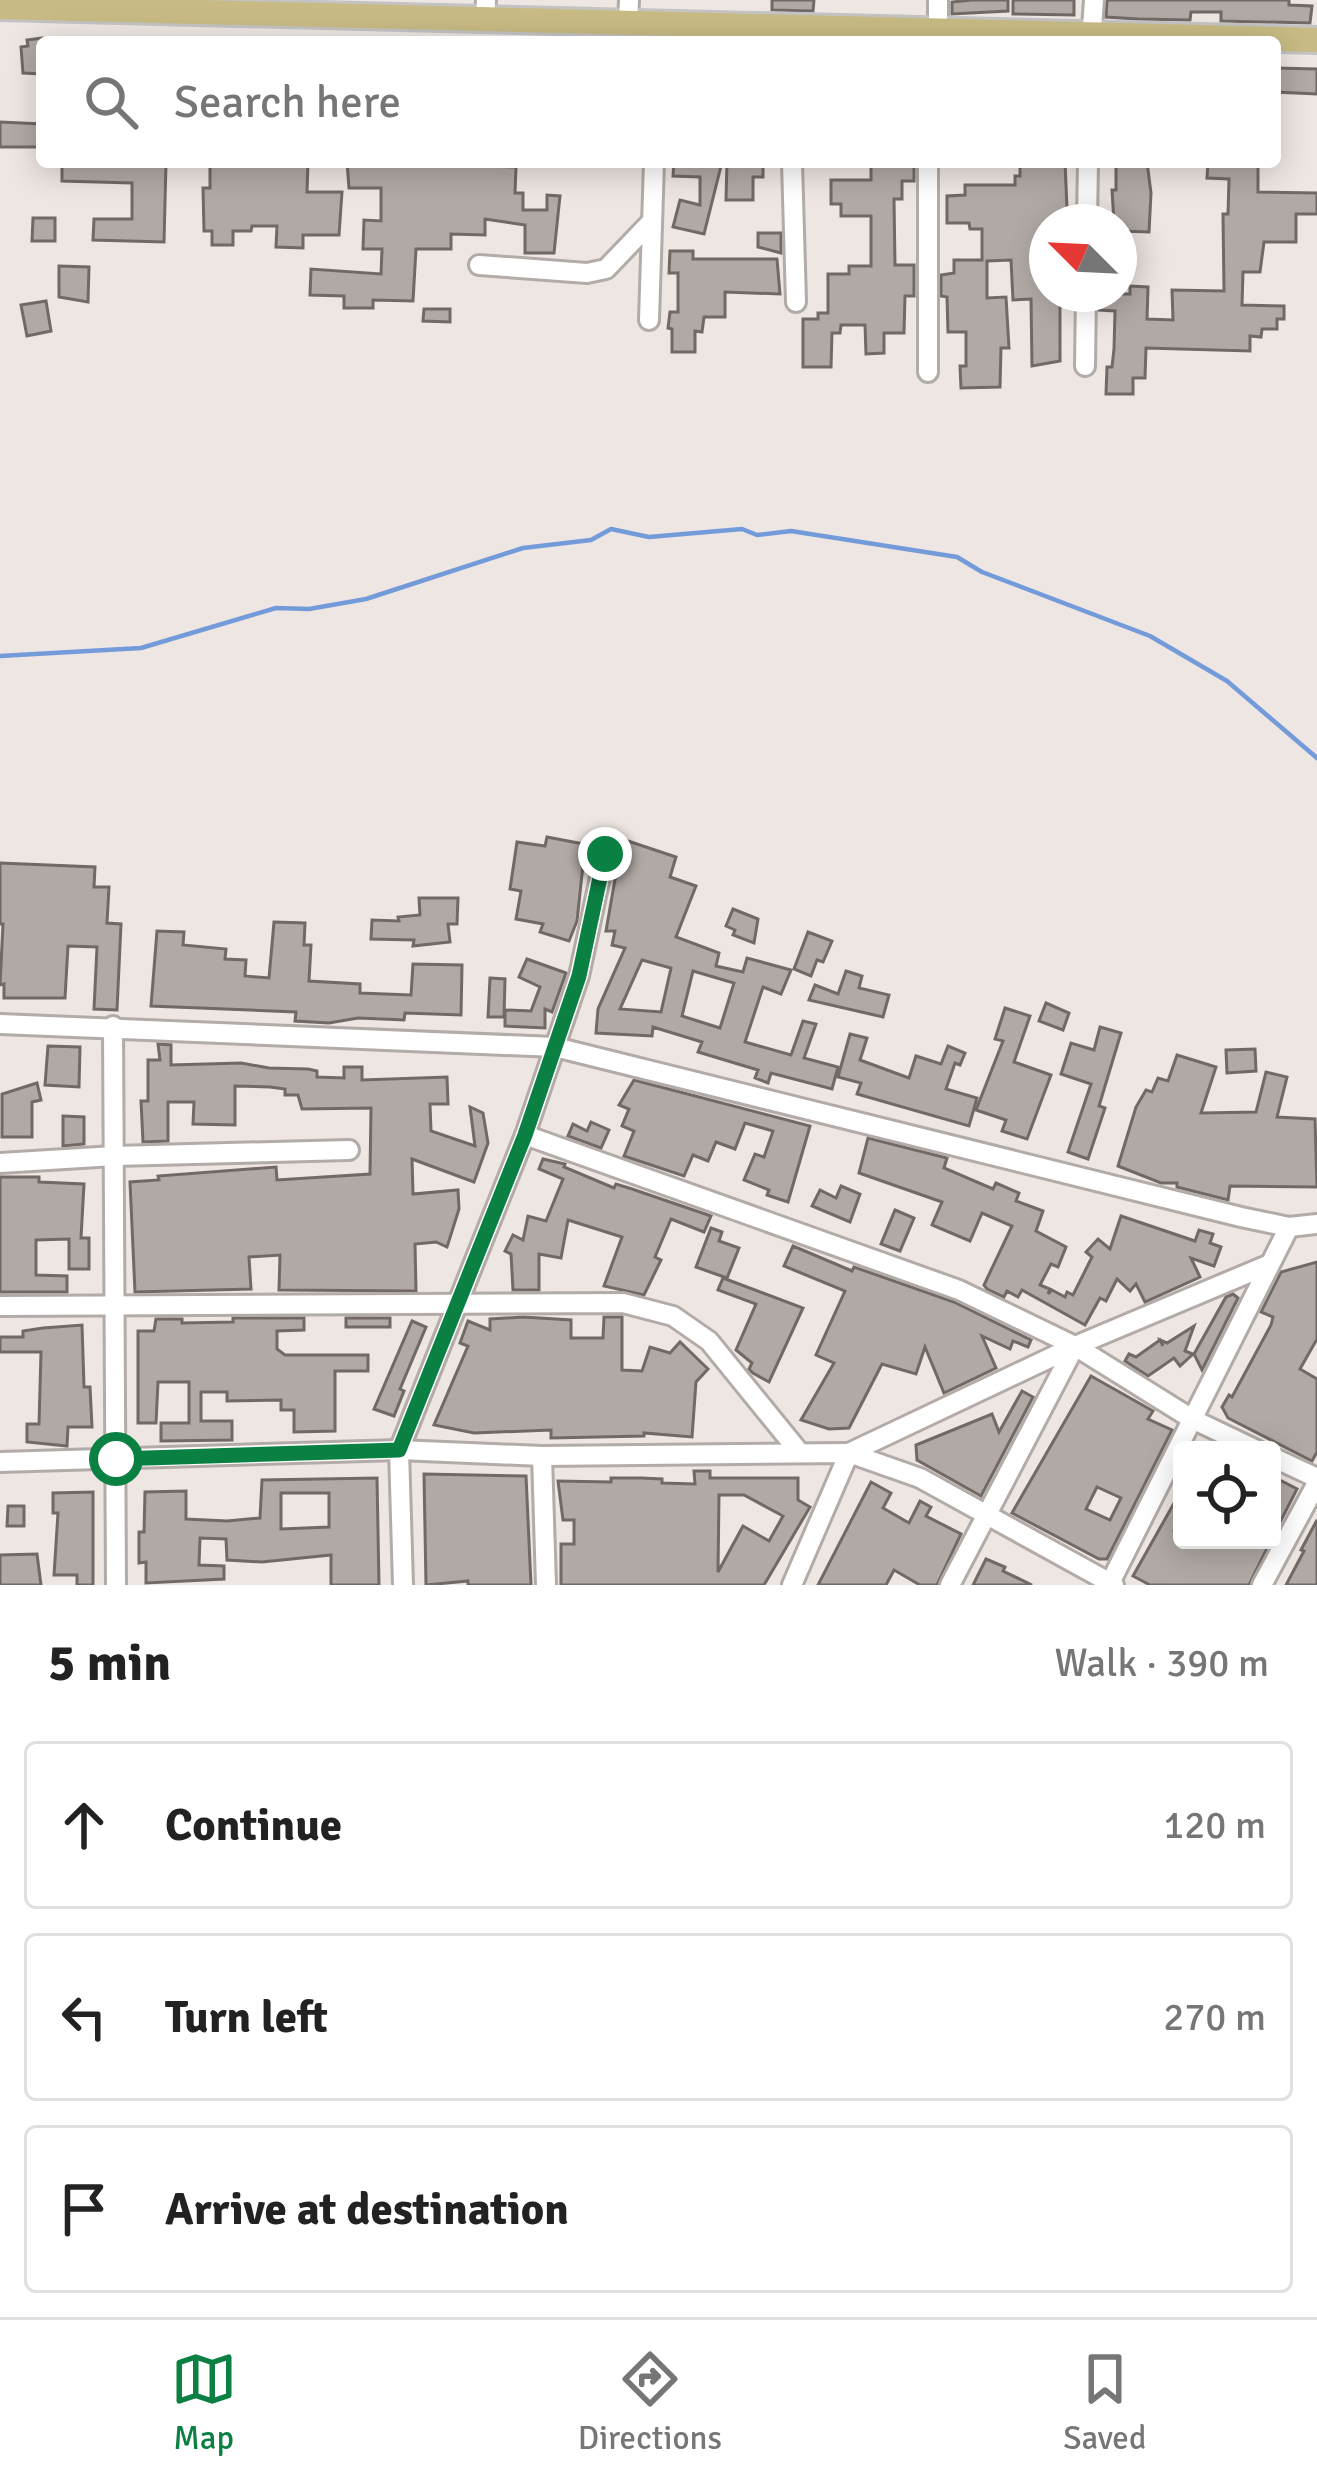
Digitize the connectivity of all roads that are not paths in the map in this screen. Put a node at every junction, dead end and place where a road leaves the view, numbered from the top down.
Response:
1 (938, 0) edge
2 (1094, 0) edge
3 (11, 5) edge
4 (200, 6) edge
5 (381, 8) edge
6 (486, 9) edge
7 (622, 22) edge
8 (938, 31) junction
9 (568, 32) edge
10 (659, 33) edge
11 (1047, 36) edge
12 (1091, 36) edge
13 (1281, 40) edge
14 (1317, 40) edge
15 (654, 168) edge
16 (792, 168) edge
17 (928, 168) edge
18 (1088, 168) edge
19 (1088, 204) edge
20 (652, 221) junction
21 (479, 265) dead end
22 (796, 302) dead end
23 (1086, 312) edge
24 (649, 320) dead end
25 (1085, 366) dead end
26 (928, 372) dead end
27 (605, 854) dead end
28 (0, 1024) edge
29 (113, 1026) junction
30 (555, 1048) junction
31 (525, 1135) junction
32 (349, 1150) dead end
33 (114, 1156) junction
34 (0, 1163) edge
35 (1317, 1224) edge
36 (1288, 1227) junction
37 (1270, 1264) junction
38 (458, 1302) junction
39 (115, 1304) junction
40 (0, 1306) edge
41 (1075, 1346) junction
42 (1192, 1419) junction
43 (1238, 1441) edge
44 (399, 1450) junction
45 (800, 1453) junction
46 (849, 1453) junction
47 (542, 1456) junction
48 (116, 1459) junction
49 (0, 1462) edge
50 (1281, 1462) edge
51 (1317, 1481) edge
52 (987, 1515) junction
53 (1111, 1584) edge
54 (116, 1585) edge
55 (403, 1585) edge
56 (546, 1585) edge
57 (791, 1585) edge
58 (950, 1585) edge
59 (1262, 1585) edge

1 - 8 street
2 - 12 street
3 - 4 main road
4 - 5 main road
5 - 6 main road
6 - 9 main road
7 - 9 main road
7 - 10 main road
8 - 10 main road
8 - 11 main road
13 - 14 main road
15 - 20 street
16 - 22 street
17 - 26 street
18 - 19 street
20 - 21 street
20 - 24 street
23 - 25 street
27 - 30 street
28 - 29 street
29 - 30 street
29 - 33 street
30 - 31 street
30 - 36 street
31 - 38 street
31 - 41 street
32 - 33 street
33 - 34 street
33 - 39 street
35 - 36 street
36 - 37 street
37 - 41 street
37 - 42 street
38 - 39 street
38 - 44 street
38 - 45 street
39 - 40 street
39 - 48 street
41 - 42 street
41 - 46 street
41 - 52 street
42 - 43 street
42 - 53 street
44 - 47 street
44 - 48 street
44 - 55 street
45 - 46 street
45 - 47 street
46 - 52 street
46 - 57 street
47 - 56 street
48 - 49 street
48 - 54 street
50 - 51 street
51 - 59 street
52 - 53 street
52 - 58 street

